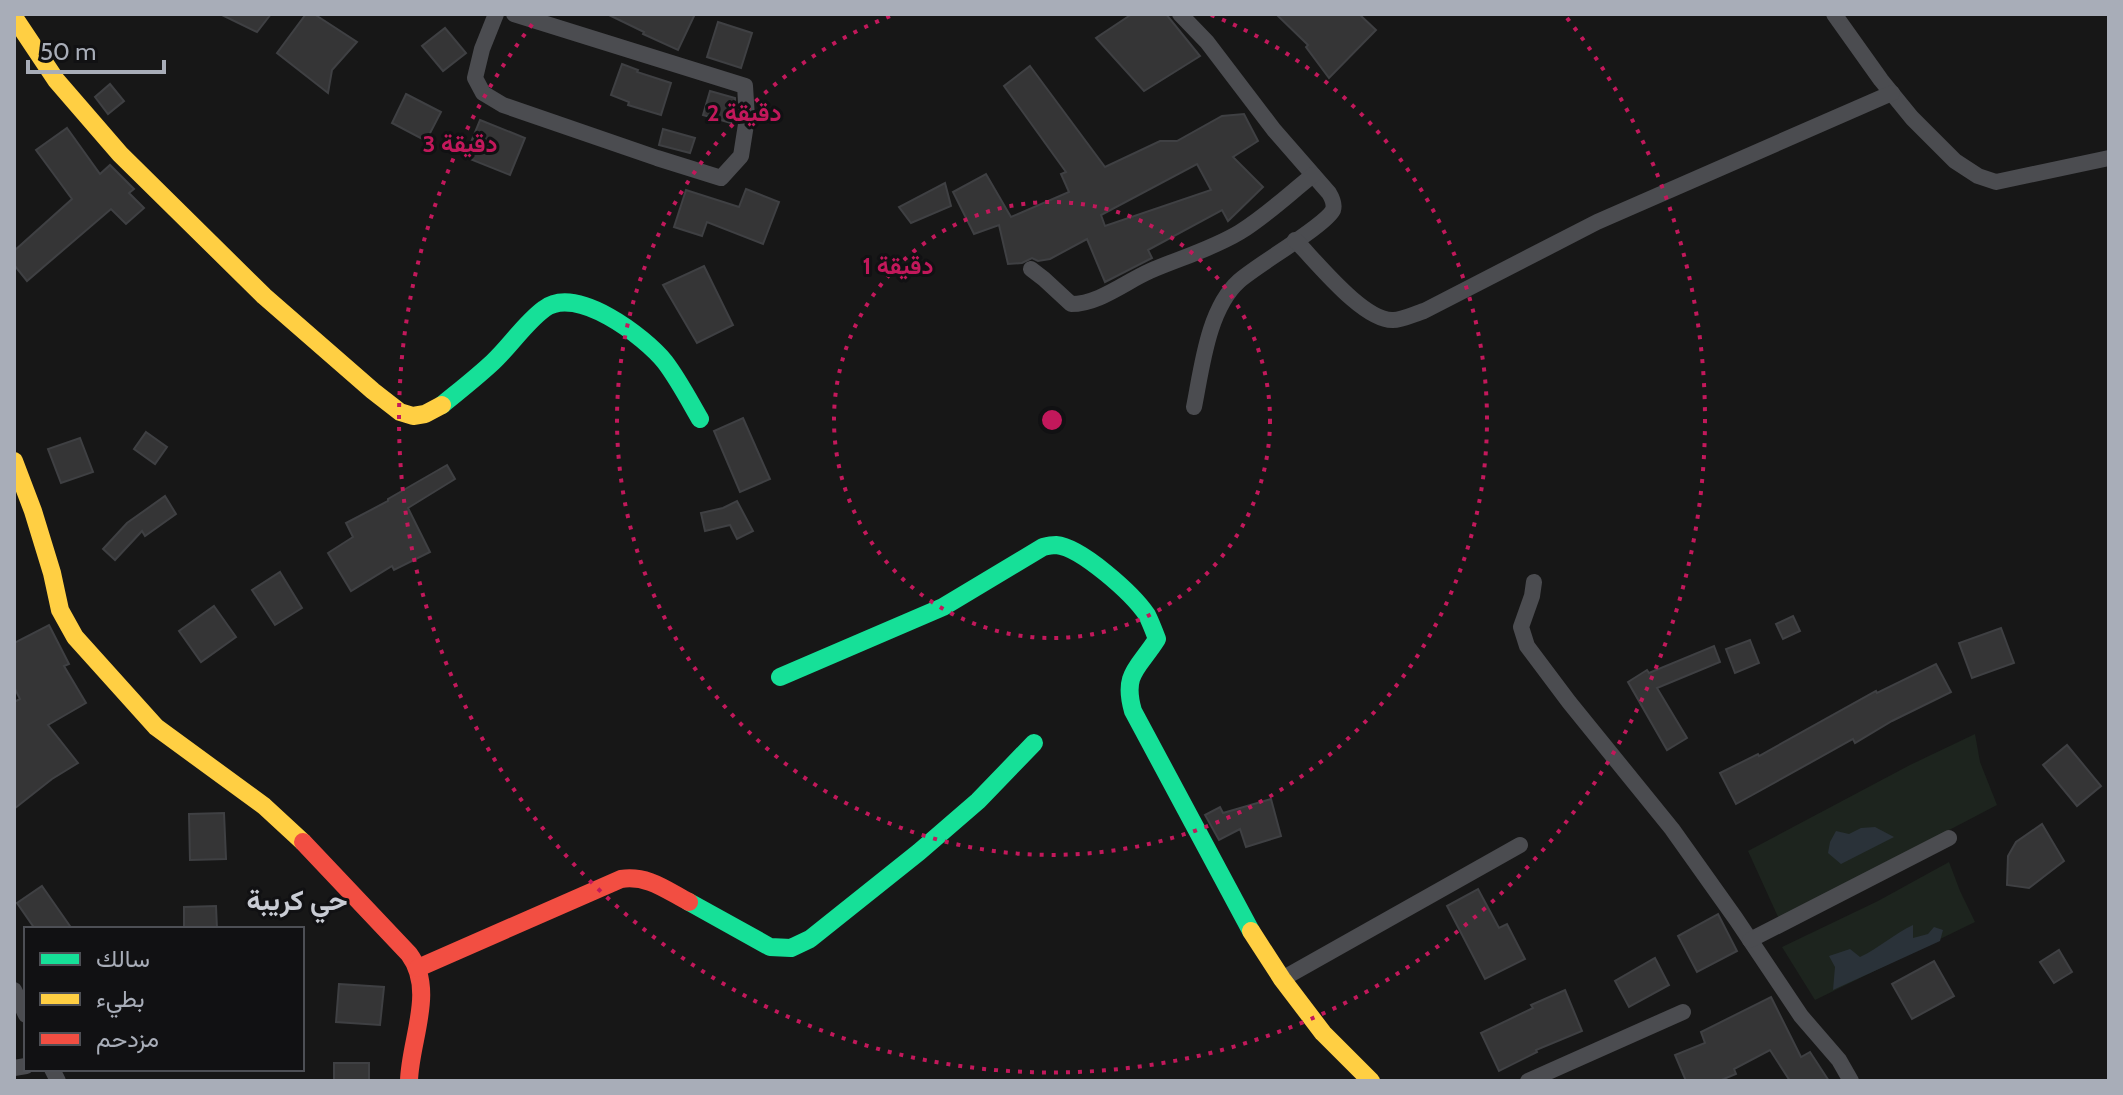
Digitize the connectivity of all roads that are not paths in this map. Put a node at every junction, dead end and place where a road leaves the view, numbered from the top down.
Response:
1 (496, 14) edge
2 (514, 14) edge
3 (1180, 14) edge
4 (1834, 14) edge
5 (14, 17) edge
6 (1892, 93) junction
7 (2109, 158) edge
8 (1313, 175) junction
9 (1295, 240) junction
10 (1031, 269) dead end
11 (1194, 407) dead end
12 (700, 419) dead end
13 (14, 461) edge
14 (1534, 582) dead end
15 (780, 677) dead end
16 (1034, 743) dead end
17 (1949, 838) dead end
18 (1520, 845) dead end
19 (1750, 940) junction
20 (418, 968) junction
21 (1282, 979) junction
22 (14, 990) edge
23 (24, 1011) edge
24 (1683, 1012) dead end
25 (409, 1081) edge
26 (1371, 1081) edge
27 (1528, 1081) edge
28 (1851, 1081) edge

1 - 2 street
3 - 8 street
4 - 6 street
5 - 12 street
6 - 7 street
6 - 9 street
8 - 9 street
8 - 10 street
9 - 11 street
13 - 20 street
14 - 19 street
15 - 21 street
16 - 20 street
17 - 19 street
18 - 21 street
19 - 28 street
20 - 25 street
21 - 26 street
22 - 23 street
24 - 27 street

